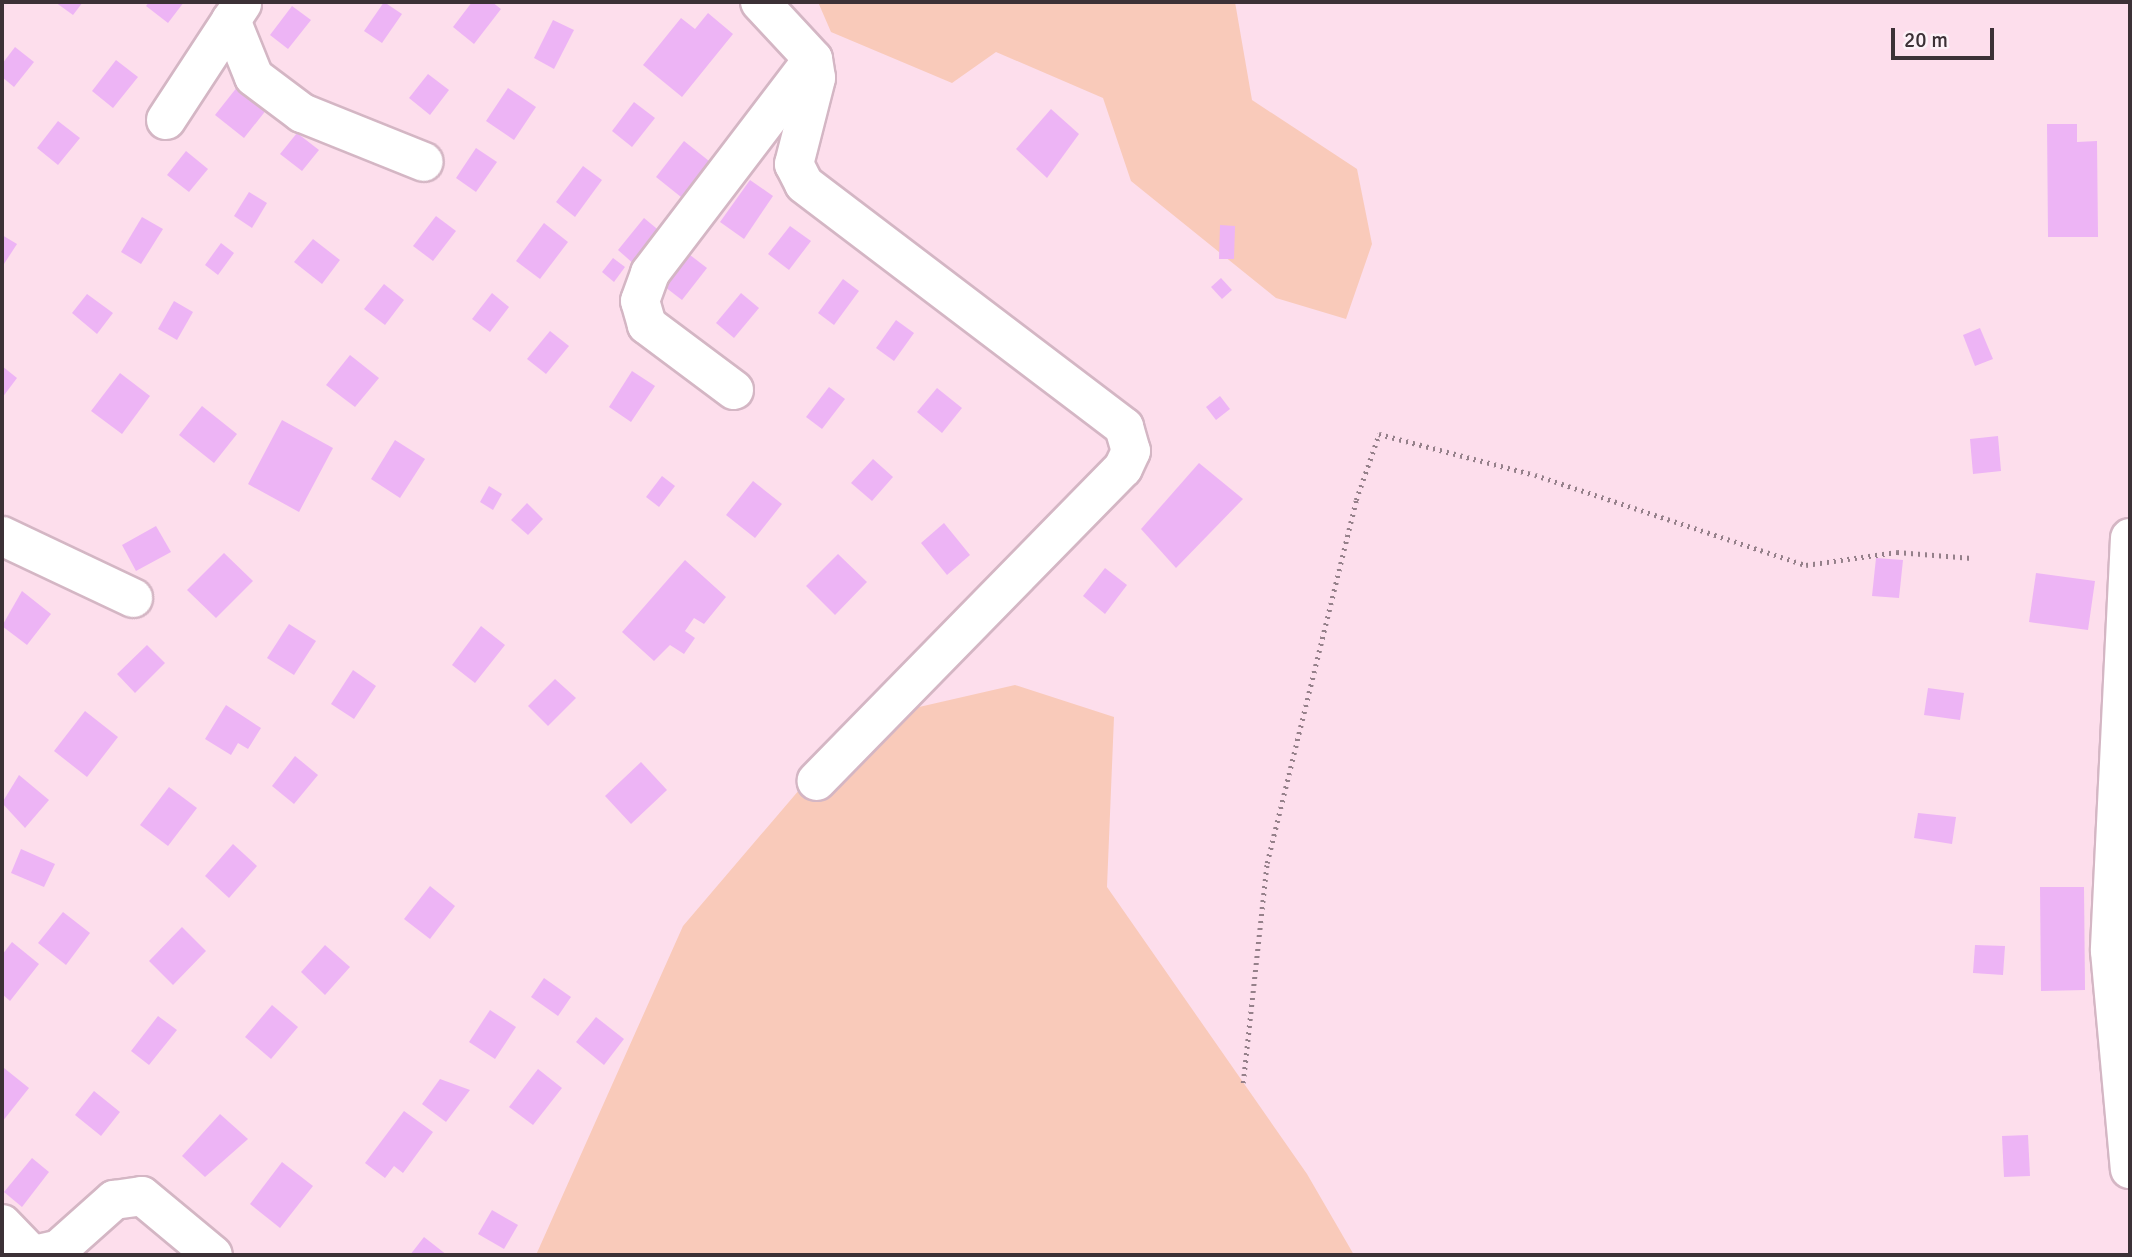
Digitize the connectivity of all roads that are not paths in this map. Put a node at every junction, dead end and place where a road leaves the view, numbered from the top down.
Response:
1 (760, 2) edge
2 (237, 11) edge
3 (813, 59) junction
4 (166, 120) dead end
5 (424, 162) dead end
6 (734, 390) dead end
7 (2, 536) edge
8 (2130, 538) edge
9 (133, 598) dead end
10 (2125, 671) edge
11 (816, 781) dead end
12 (2130, 1169) edge
13 (2, 1224) edge
14 (33, 1255) edge
15 (213, 1255) edge

1 - 3 street
2 - 4 street
2 - 5 street
3 - 6 street
3 - 11 street
7 - 9 street
8 - 10 street
10 - 12 street
13 - 14 street
14 - 15 street

